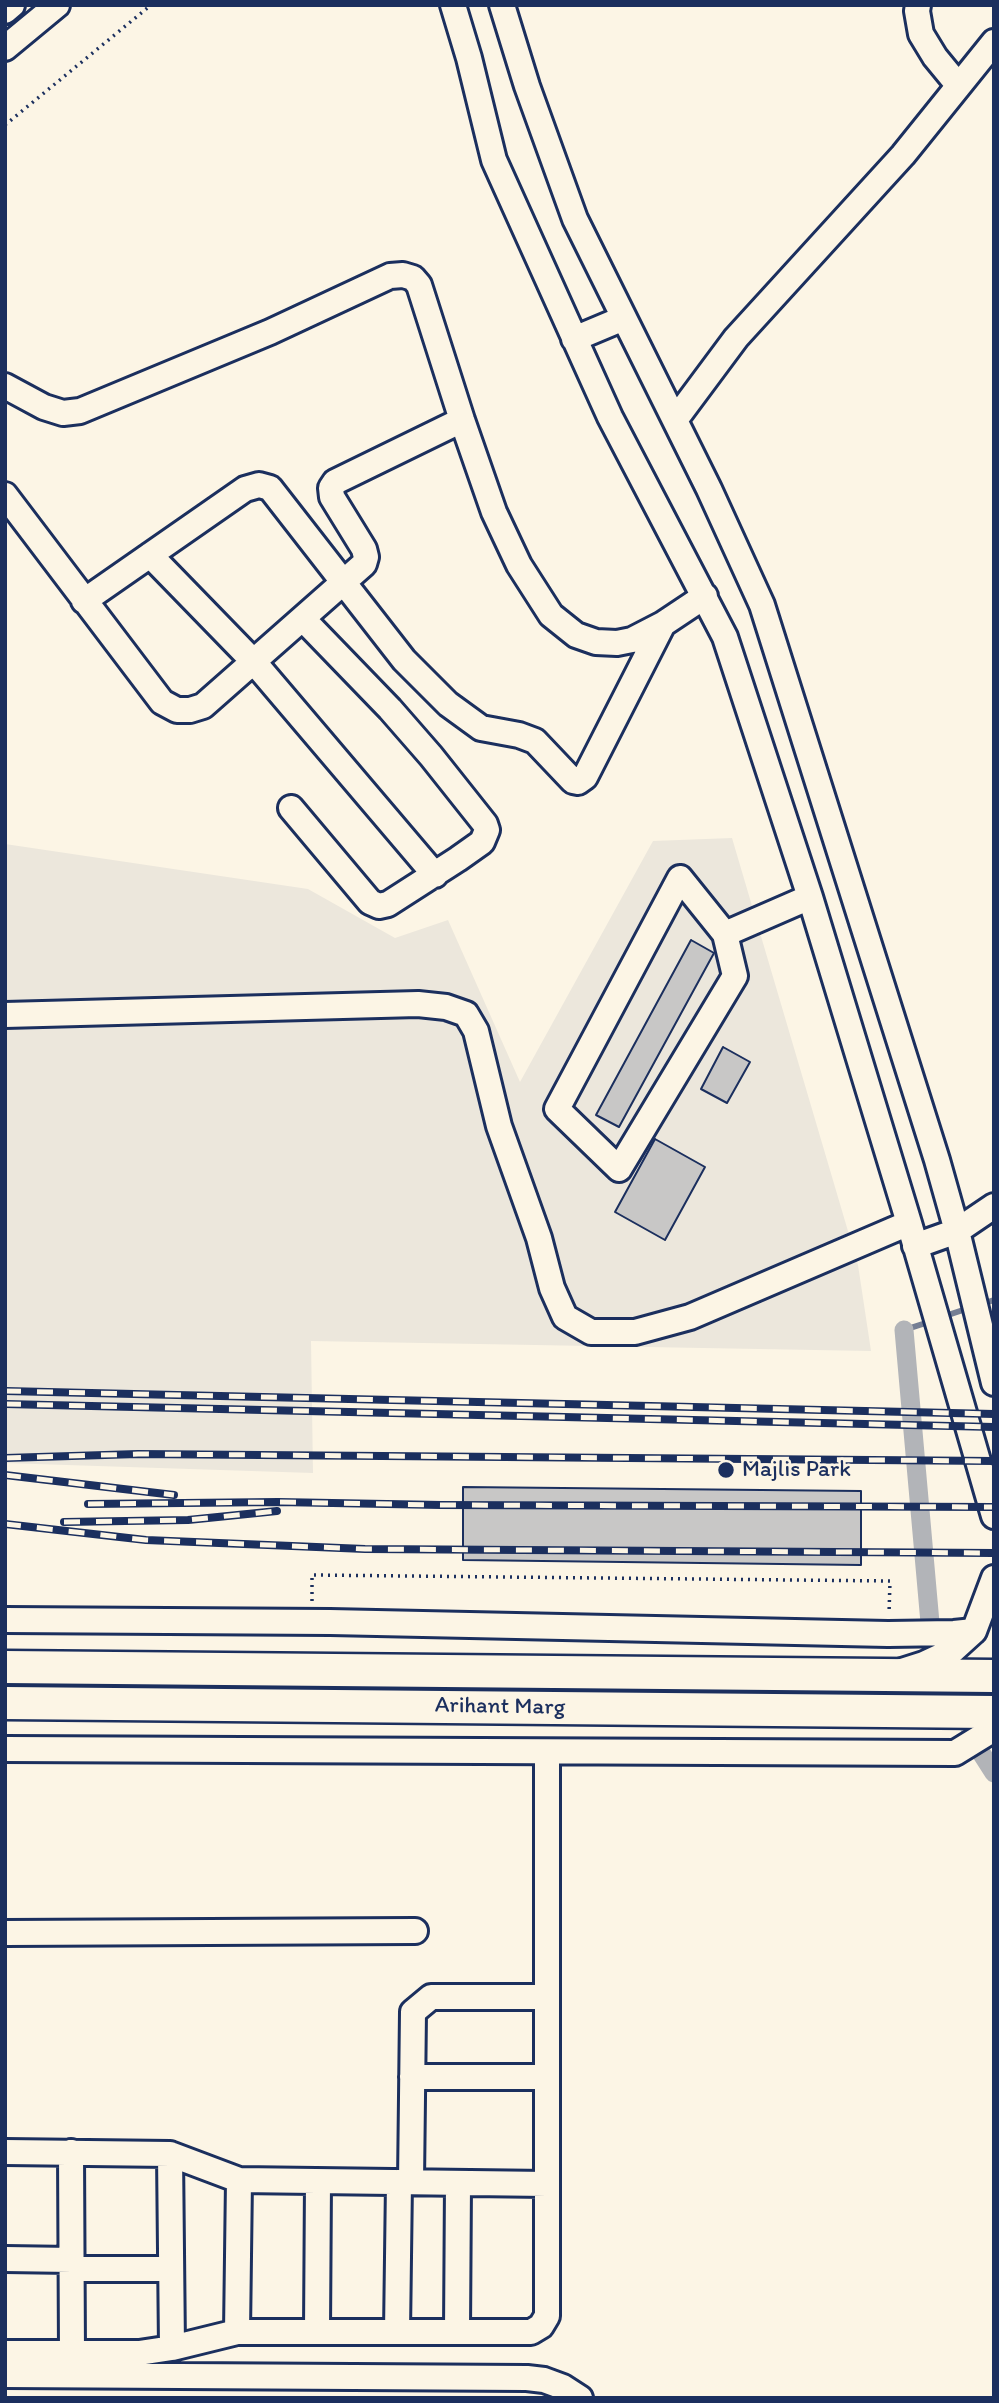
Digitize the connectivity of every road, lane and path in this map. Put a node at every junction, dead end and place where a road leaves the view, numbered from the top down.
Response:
1 (12, 5) edge
2 (57, 5) edge
3 (151, 5) edge
4 (453, 5) edge
5 (502, 5) edge
6 (918, 5) edge
7 (5, 11) edge
8 (994, 42) edge
9 (5, 48) edge
10 (958, 85) junction
11 (5, 125) edge
12 (624, 318) junction
13 (574, 339) junction
14 (5, 386) edge
15 (462, 420) junction
16 (675, 420) junction
17 (5, 495) edge
18 (150, 555) junction
19 (344, 583) junction
20 (705, 596) junction
21 (84, 601) junction
22 (303, 619) junction
23 (663, 624) junction
24 (254, 662) junction
25 (291, 808) dead end
26 (435, 875) junction
27 (810, 897) junction
28 (725, 934) junction
29 (5, 1015) edge
30 (994, 1206) edge
31 (957, 1231) junction
32 (912, 1234) junction
33 (994, 1383) edge
34 (994, 1516) edge
35 (994, 1578) edge
36 (5, 1620) edge
37 (311, 1622) junction
38 (964, 1632) junction
39 (888, 1634) junction
40 (5, 1667) edge
41 (239, 1669) junction
42 (901, 1675) junction
43 (994, 1676) edge
44 (5, 1703) edge
45 (239, 1704) junction
46 (994, 1712) edge
47 (994, 1728) edge
48 (5, 1749) edge
49 (547, 1752) junction
50 (415, 1931) dead end
51 (5, 1933) edge
52 (546, 1997) junction
53 (412, 2077) junction
54 (546, 2077) junction
55 (5, 2152) edge
56 (71, 2152) junction
57 (170, 2154) junction
58 (239, 2180) junction
59 (318, 2182) junction
60 (405, 2182) junction
61 (458, 2184) junction
62 (547, 2184) junction
63 (5, 2259) edge
64 (72, 2264) junction
65 (170, 2269) junction
66 (317, 2330) junction
67 (457, 2331) junction
68 (237, 2332) junction
69 (397, 2332) junction
70 (172, 2348) junction
71 (5, 2353) edge
72 (72, 2354) junction
73 (5, 2375) edge
74 (380, 2377) junction
75 (183, 2387) edge
76 (404, 2398) edge
77 (580, 2398) edge

1 - 7 street
2 - 9 street
3 - 11 path
4 - 13 street
5 - 12 street
6 - 10 street
8 - 10 street
10 - 16 street
12 - 13 street
12 - 16 street
13 - 20 street
14 - 15 street
15 - 19 street
15 - 23 street
16 - 31 street
17 - 21 street
18 - 19 street
18 - 21 street
18 - 24 street
19 - 22 street
19 - 23 street
20 - 23 street
20 - 27 street
21 - 24 street
22 - 24 street
22 - 26 street
24 - 26 street
25 - 26 street
27 - 28 street
27 - 32 street
28 - 28 street
29 - 32 street
30 - 31 street
31 - 32 street
31 - 33 street
32 - 34 street
35 - 38 street
36 - 37 street
37 - 39 street
37 - 39 path
38 - 39 street
38 - 42 street
40 - 41 main road, Arihant Marg
41 - 42 main road, Arihant Marg
41 - 45 main road
42 - 43 main road, Arihant Marg
44 - 45 main road, Arihant Marg
45 - 46 main road, Arihant Marg
47 - 49 street
48 - 49 street
49 - 52 street
50 - 51 street
52 - 53 street
52 - 54 street
53 - 54 street
53 - 60 street
54 - 62 street
55 - 56 street
56 - 57 street
56 - 64 street
57 - 58 street
57 - 65 street
58 - 59 street
58 - 68 street
59 - 60 street
59 - 66 street
60 - 61 street
60 - 69 street
61 - 62 street
61 - 67 street
62 - 67 street
63 - 64 street
64 - 65 street
64 - 72 street
65 - 70 street
66 - 68 street
66 - 69 street
67 - 69 street
68 - 70 street
70 - 72 street
71 - 72 street
73 - 75 street
74 - 75 street
74 - 76 street
74 - 77 street

